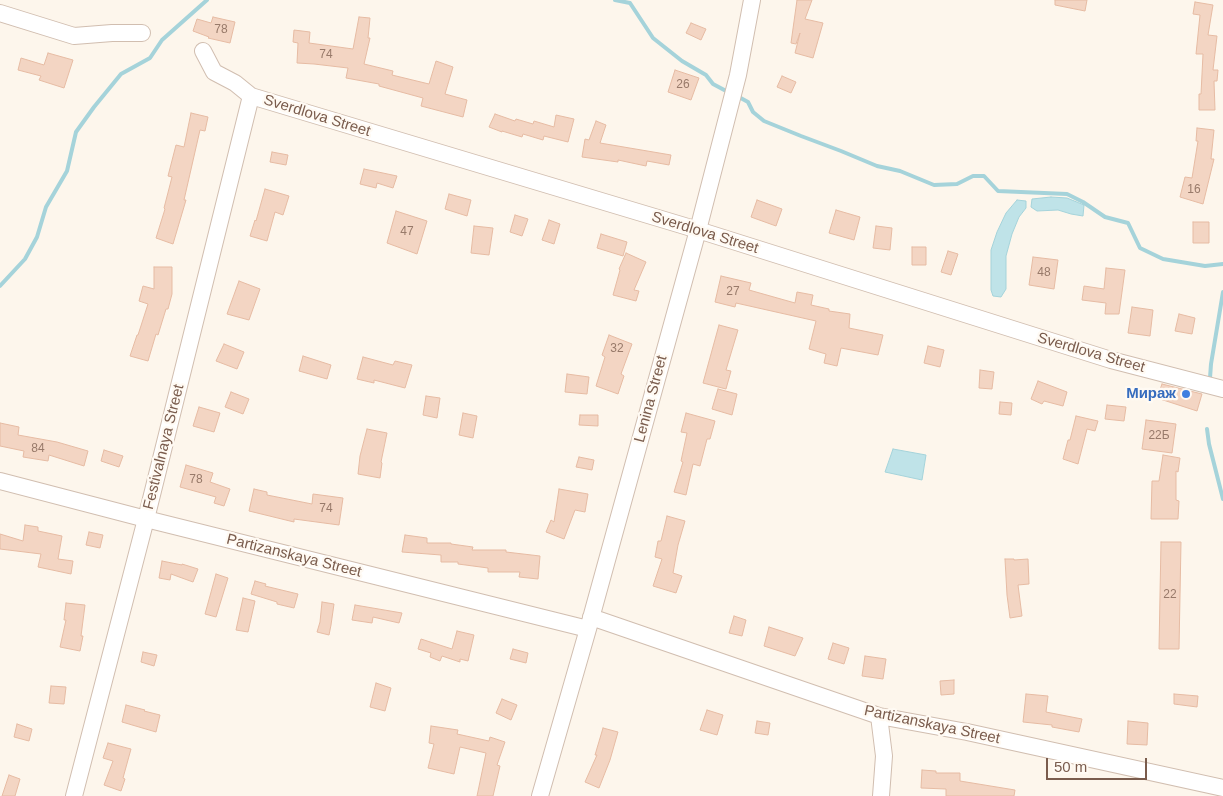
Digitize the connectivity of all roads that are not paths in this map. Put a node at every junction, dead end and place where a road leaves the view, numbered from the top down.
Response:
1 (752, 0) edge
2 (0, 13) edge
3 (142, 33) dead end
4 (203, 52) dead end
5 (251, 96) junction
6 (698, 230) junction
7 (1223, 389) edge
8 (0, 481) edge
9 (146, 519) junction
10 (590, 623) junction
11 (880, 716) junction
12 (1223, 788) edge
13 (74, 796) edge
14 (540, 796) edge
15 (881, 796) edge

1 - 6 street, Lenina Street
2 - 3 street
4 - 5 street, Sverdlova Street
5 - 6 street, Sverdlova Street
5 - 9 street, Festivalnaya Street
6 - 7 street, Sverdlova Street
6 - 10 street, Lenina Street
8 - 9 street, Partizanskaya Street
9 - 10 street, Partizanskaya Street
9 - 13 street, Festivalnaya Street
10 - 11 street, Partizanskaya Street
10 - 14 street, Lenina Street
11 - 12 street, Partizanskaya Street
11 - 15 street

